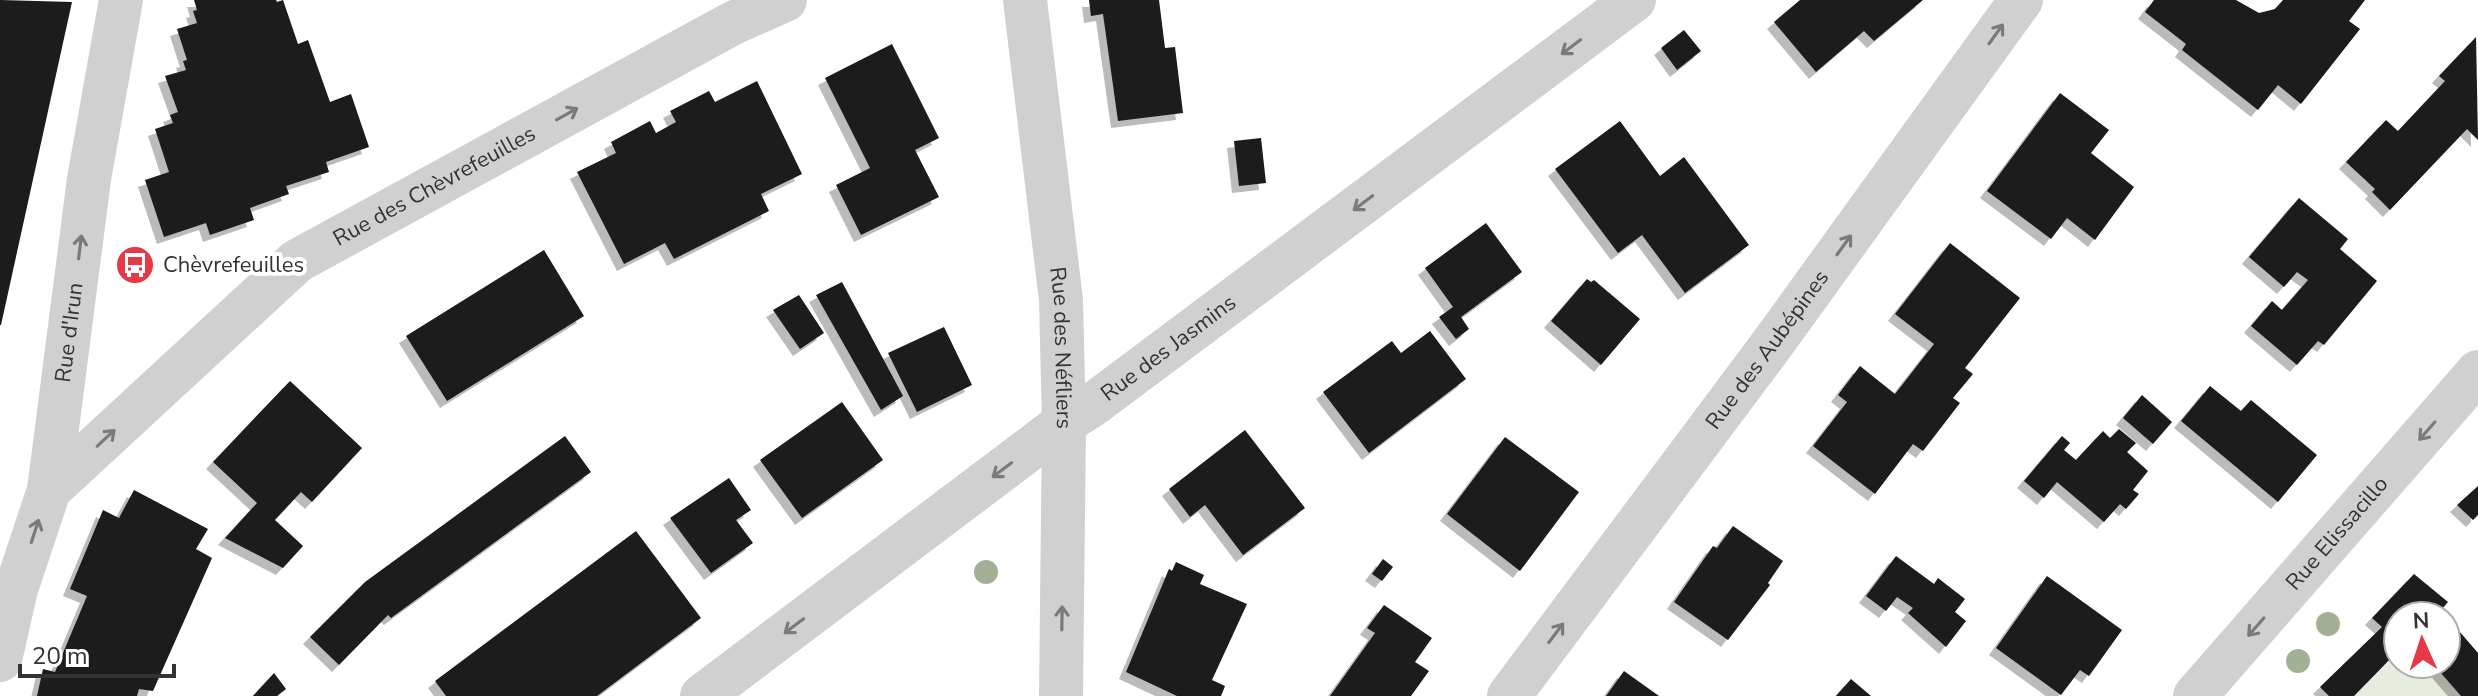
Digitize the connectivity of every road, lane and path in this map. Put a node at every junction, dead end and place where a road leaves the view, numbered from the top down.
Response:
1 (121, 0) edge
2 (785, 0) edge
3 (1025, 0) edge
4 (1634, 0) edge
5 (2021, 0) edge
6 (2478, 372) edge
7 (1064, 423) junction
8 (49, 490) junction
9 (8, 590) edge
10 (0, 660) edge
11 (702, 696) edge
12 (1061, 696) edge
13 (1509, 696) edge
14 (2195, 696) edge

8 -> 1 street, Rue d'Irun
8 -> 2 street, Rue des Chèvrefeuilles
3 - 7 street, Rue des Néfliers
4 -> 7 street, Rue des Jasmins
13 -> 5 street, Rue des Aubépines
6 -> 14 street, Rue Elissacillo
7 -> 11 street, Rue des Jasmins
12 -> 7 street, Rue des Néfliers
9 -> 8 street, Rue d'Irun
9 - 10 street, Rue d'Irun

